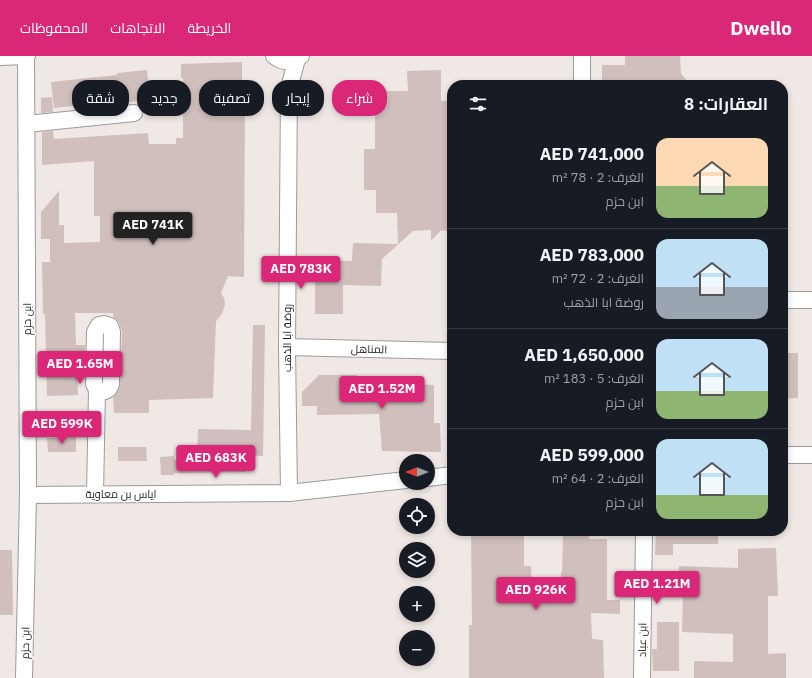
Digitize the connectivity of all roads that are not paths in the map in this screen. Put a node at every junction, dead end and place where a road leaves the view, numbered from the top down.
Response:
1 (26, 56) edge
2 (582, 56) edge
3 (0, 57) edge
4 (277, 58) edge
5 (299, 58) edge
6 (286, 80) edge
7 (292, 80) edge
8 (582, 80) edge
9 (134, 113) dead end
10 (289, 116) edge
11 (27, 124) junction
12 (788, 300) edge
13 (812, 300) edge
14 (287, 347) junction
15 (447, 351) edge
16 (97, 390) dead end
17 (788, 455) edge
18 (812, 455) edge
19 (447, 476) edge
20 (435, 477) edge
21 (399, 481) edge
22 (289, 493) junction
23 (28, 494) junction
24 (95, 494) junction
25 (644, 536) edge
26 (24, 678) edge
27 (642, 678) edge

1 - 3 street
1 - 11 street, ابن حزم
2 - 8 street
4 - 5 street
4 - 6 street, روضة ابا الذهب
5 - 7 street, روضة ابا الذهب
9 - 11 street
10 - 14 street, روضة ابا الذهب
11 - 23 street, ابن حزم
12 - 13 street
14 - 15 street, المناهل
14 - 22 street, روضة ابا الذهب
16 - 24 street
17 - 18 street
19 - 20 street
21 - 22 street, اياس بن معاوية
22 - 24 street, اياس بن معاوية
23 - 24 street, اياس بن معاوية
23 - 26 street, ابن حزم
25 - 27 street, ابن عباد

